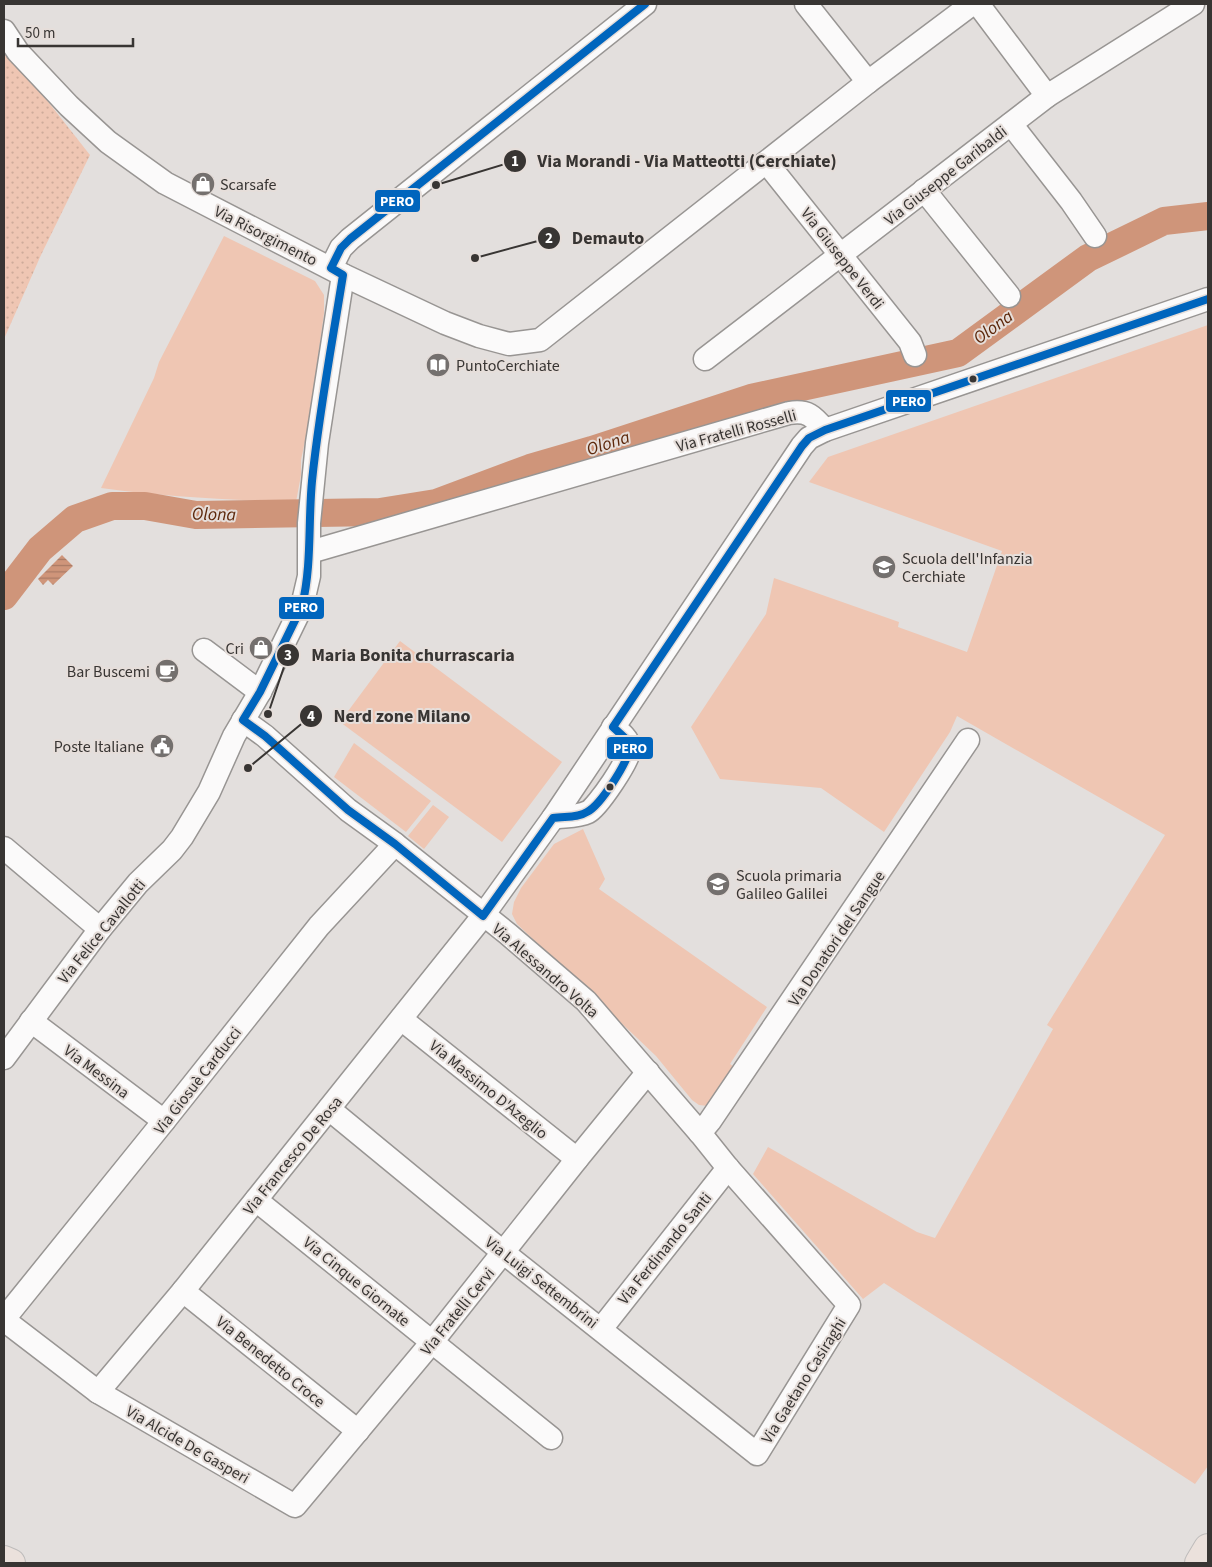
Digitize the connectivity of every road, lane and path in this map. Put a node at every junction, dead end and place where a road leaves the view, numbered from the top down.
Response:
1 (645, 4) edge
2 (972, 4) edge
3 (978, 4) edge
4 (1193, 4) edge
5 (810, 9) edge
6 (4, 31) edge
7 (868, 82) junction
8 (1047, 96) junction
9 (1011, 124) junction
10 (767, 163) junction
11 (924, 190) junction
12 (1095, 236) dead end
13 (841, 256) junction
14 (337, 272) junction
15 (1008, 296) dead end
16 (1208, 298) edge
17 (914, 355) dead end
18 (705, 359) dead end
19 (825, 430) junction
20 (310, 552) junction
21 (204, 650) dead end
22 (260, 692) junction
23 (243, 720) junction
24 (613, 727) junction
25 (968, 740) dead end
26 (552, 818) junction
27 (394, 844) junction
28 (4, 848) edge
29 (483, 916) junction
30 (100, 929) junction
31 (401, 1019) junction
32 (31, 1020) junction
33 (4, 1058) edge
34 (648, 1072) junction
35 (329, 1109) junction
36 (164, 1121) junction
37 (700, 1133) junction
38 (577, 1159) junction
39 (728, 1168) junction
40 (256, 1200) junction
41 (504, 1252) junction
42 (183, 1291) junction
43 (849, 1305) joint
44 (4, 1320) edge
45 (601, 1329) junction
46 (432, 1342) junction
47 (98, 1392) junction
48 (358, 1431) junction
49 (551, 1438) dead end
50 (757, 1454) joint
51 (1208, 1548) edge
52 (4, 1560) edge
53 (11, 1563) edge
54 (1199, 1563) edge

1 - 14 street
2 - 7 street, Via Risorgimento
3 - 8 street
4 - 8 street, Via Giuseppe Garibaldi
5 - 7 street
6 - 14 street, Via Risorgimento
7 - 10 street, Via Risorgimento
8 - 9 street, Via Giuseppe Garibaldi
9 - 11 street, Via Giuseppe Garibaldi
9 - 12 street
10 - 13 street, Via Giuseppe Verdi
10 - 14 street, Via Risorgimento
11 - 13 street, Via Giuseppe Garibaldi
11 - 15 street
13 - 17 street, Via Giuseppe Verdi
13 - 18 street, Via Giuseppe Garibaldi
14 - 20 street
16 - 19 street
19 - 20 street, Via Fratelli Rosselli
19 - 24 street, Via Francesco De Rosa
20 - 22 street, Via Felice Cavallotti
21 - 22 street
22 - 23 street, Via Felice Cavallotti
23 - 27 street, Via Alessandro Volta
23 - 30 street, Via Felice Cavallotti
24 - 26 street, Via Francesco De Rosa
24 - 26 street
25 - 37 street, Via Donatori del Sangue
26 - 29 street, Via Francesco De Rosa
27 - 29 street, Via Alessandro Volta
27 - 36 street, Via Giosuè Carducci
28 - 30 street
29 - 31 street, Via Francesco De Rosa
29 - 34 street, Via Alessandro Volta
30 - 32 street, Via Felice Cavallotti
31 - 35 street, Via Francesco De Rosa
31 - 38 street, Via Massimo D'Azeglio
32 - 33 street, Via Felice Cavallotti
32 - 36 street, Via Messina
34 - 37 street, Via Alessandro Volta
34 - 38 street, Via Fratelli Cervi
35 - 40 street, Via Francesco De Rosa
35 - 41 street, Via Luigi Settembrini
36 - 44 street, Via Giosuè Carducci
37 - 39 street, Via Alessandro Volta
38 - 41 street, Via Fratelli Cervi
39 - 43 street, Via Alessandro Volta
39 - 45 street, Via Ferdinando Santi
40 - 42 street, Via Francesco De Rosa
40 - 46 street, Via Cinque Giornate
41 - 45 street, Via Luigi Settembrini
41 - 46 street, Via Fratelli Cervi
42 - 47 street, Via Francesco De Rosa
42 - 48 street, Via Benedetto Croce
43 - 50 street, Via Gaetano Casiraghi
44 - 47 street, Via Alcide De Gasperi
45 - 50 street, Via Luigi Settembrini
46 - 48 street, Via Fratelli Cervi
46 - 49 street, Via Cinque Giornate
47 - 48 street, Via Alcide De Gasperi
51 - 54 highway
52 - 53 highway

